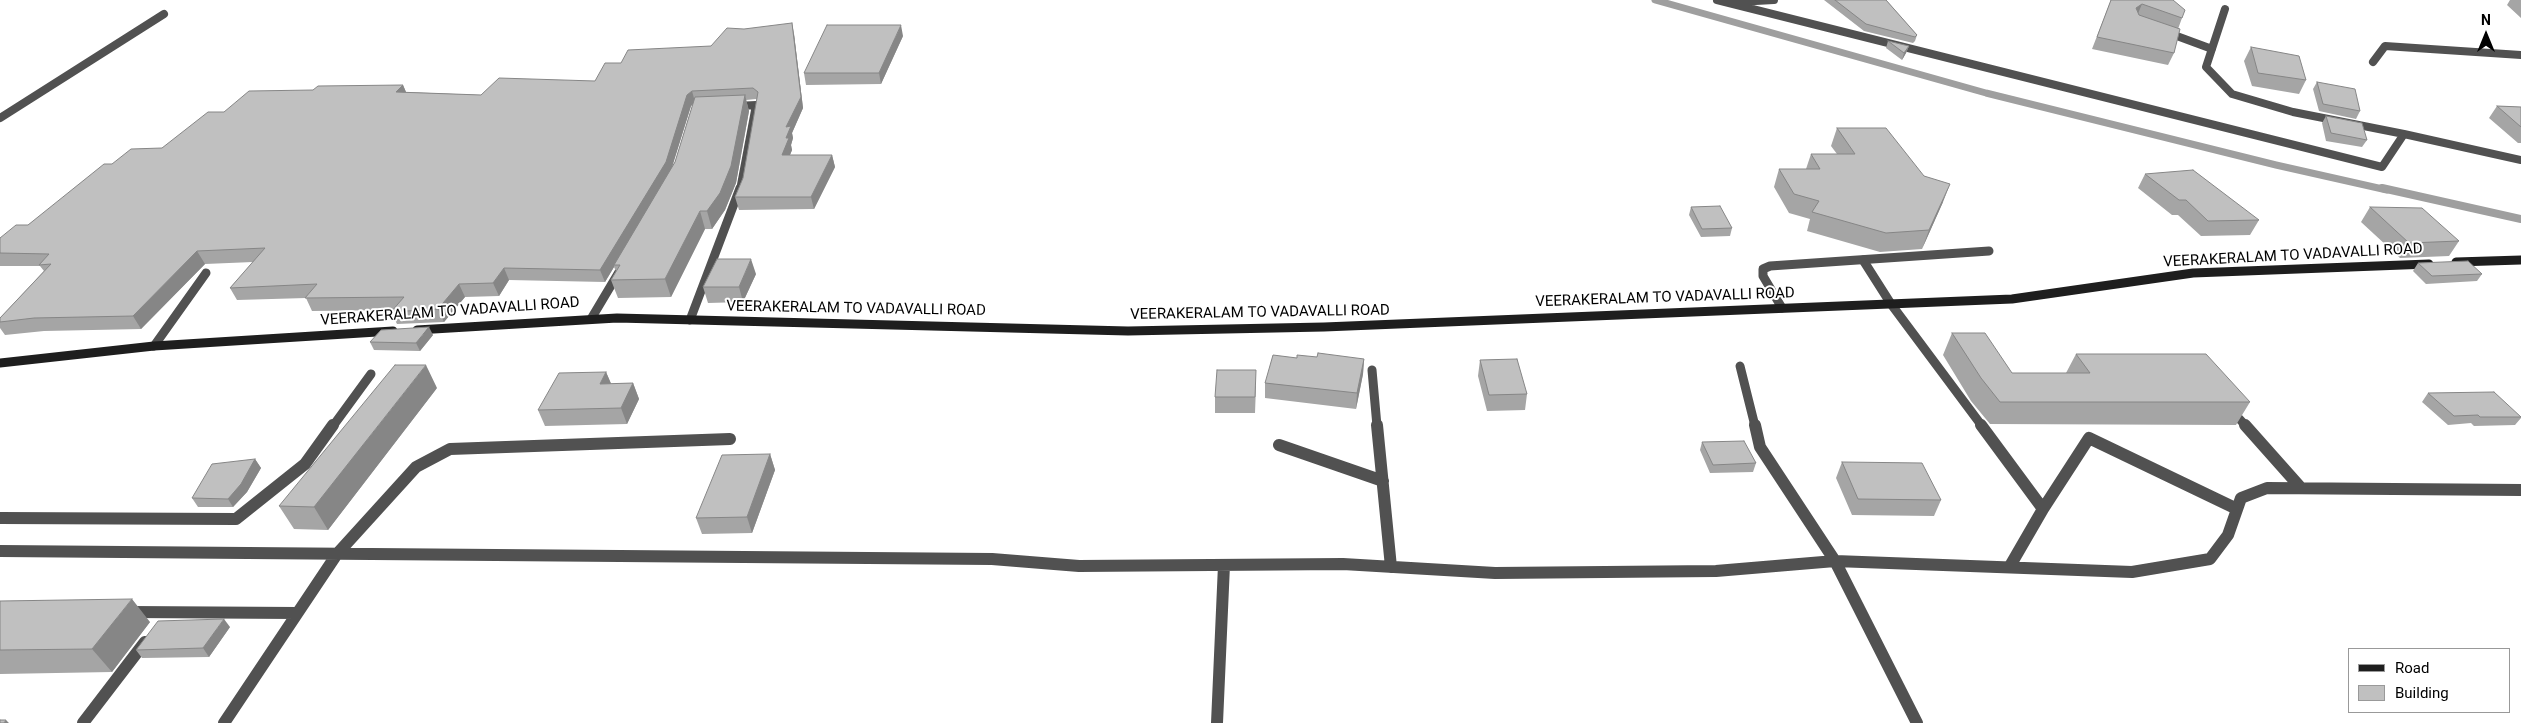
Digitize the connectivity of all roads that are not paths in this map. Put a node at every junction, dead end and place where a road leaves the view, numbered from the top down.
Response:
1 (1717, 0) edge
2 (1774, 0) edge
3 (1748, 1) edge
4 (1726, 3) junction
5 (2225, 9) dead end
6 (164, 14) dead end
7 (2162, 30) edge
8 (2212, 49) junction
9 (2521, 55) edge
10 (2373, 62) dead end
11 (722, 107) edge
12 (0, 118) edge
13 (2404, 134) junction
14 (2521, 160) edge
15 (1989, 251) dead end
16 (626, 260) edge
17 (1862, 260) junction
18 (2521, 260) edge
19 (206, 273) dead end
20 (1891, 304) junction
21 (1782, 308) junction
22 (591, 319) junction
23 (690, 320) junction
24 (154, 346) junction
25 (0, 363) edge
26 (1740, 366) dead end
27 (1372, 370) dead end
28 (371, 374) dead end
29 (2224, 401) edge
30 (730, 439) dead end
31 (1279, 445) dead end
32 (1383, 481) junction
33 (2301, 488) junction
34 (2521, 490) edge
35 (2237, 508) junction
36 (2043, 509) junction
37 (0, 518) edge
38 (0, 551) edge
39 (336, 554) junction
40 (1835, 561) junction
41 (1224, 565) junction
42 (2010, 566) junction
43 (1391, 567) junction
44 (119, 612) edge
45 (168, 612) junction
46 (297, 613) junction
47 (83, 723) edge
48 (224, 723) edge
49 (1217, 723) edge
50 (1917, 723) edge

1 - 4 street
2 - 3 street
3 - 4 street
4 - 13 street
5 - 8 street
6 - 12 street
7 - 8 street
8 - 13 street
9 - 10 street
11 - 23 street
13 - 14 street
15 - 17 street
16 - 22 street
17 - 20 street
17 - 21 street
18 - 20 street, VEERAKERALAM TO VADAVALLI ROAD
19 - 24 street
20 - 21 street, VEERAKERALAM TO VADAVALLI ROAD
20 - 36 street
21 - 23 street, VEERAKERALAM TO VADAVALLI ROAD
22 - 23 street, VEERAKERALAM TO VADAVALLI ROAD
22 - 24 street, VEERAKERALAM TO VADAVALLI ROAD
24 - 25 street, VEERAKERALAM TO VADAVALLI ROAD
26 - 40 street
27 - 32 street
28 - 37 street
29 - 33 street
30 - 39 street
31 - 32 street
32 - 43 street
33 - 34 street
33 - 35 street
35 - 36 street
35 - 42 street
36 - 42 street
38 - 39 street
39 - 41 street
39 - 46 street
40 - 42 street
40 - 43 street
40 - 50 street
41 - 43 street
41 - 49 street
44 - 45 street
45 - 46 street
45 - 47 street
46 - 48 street

